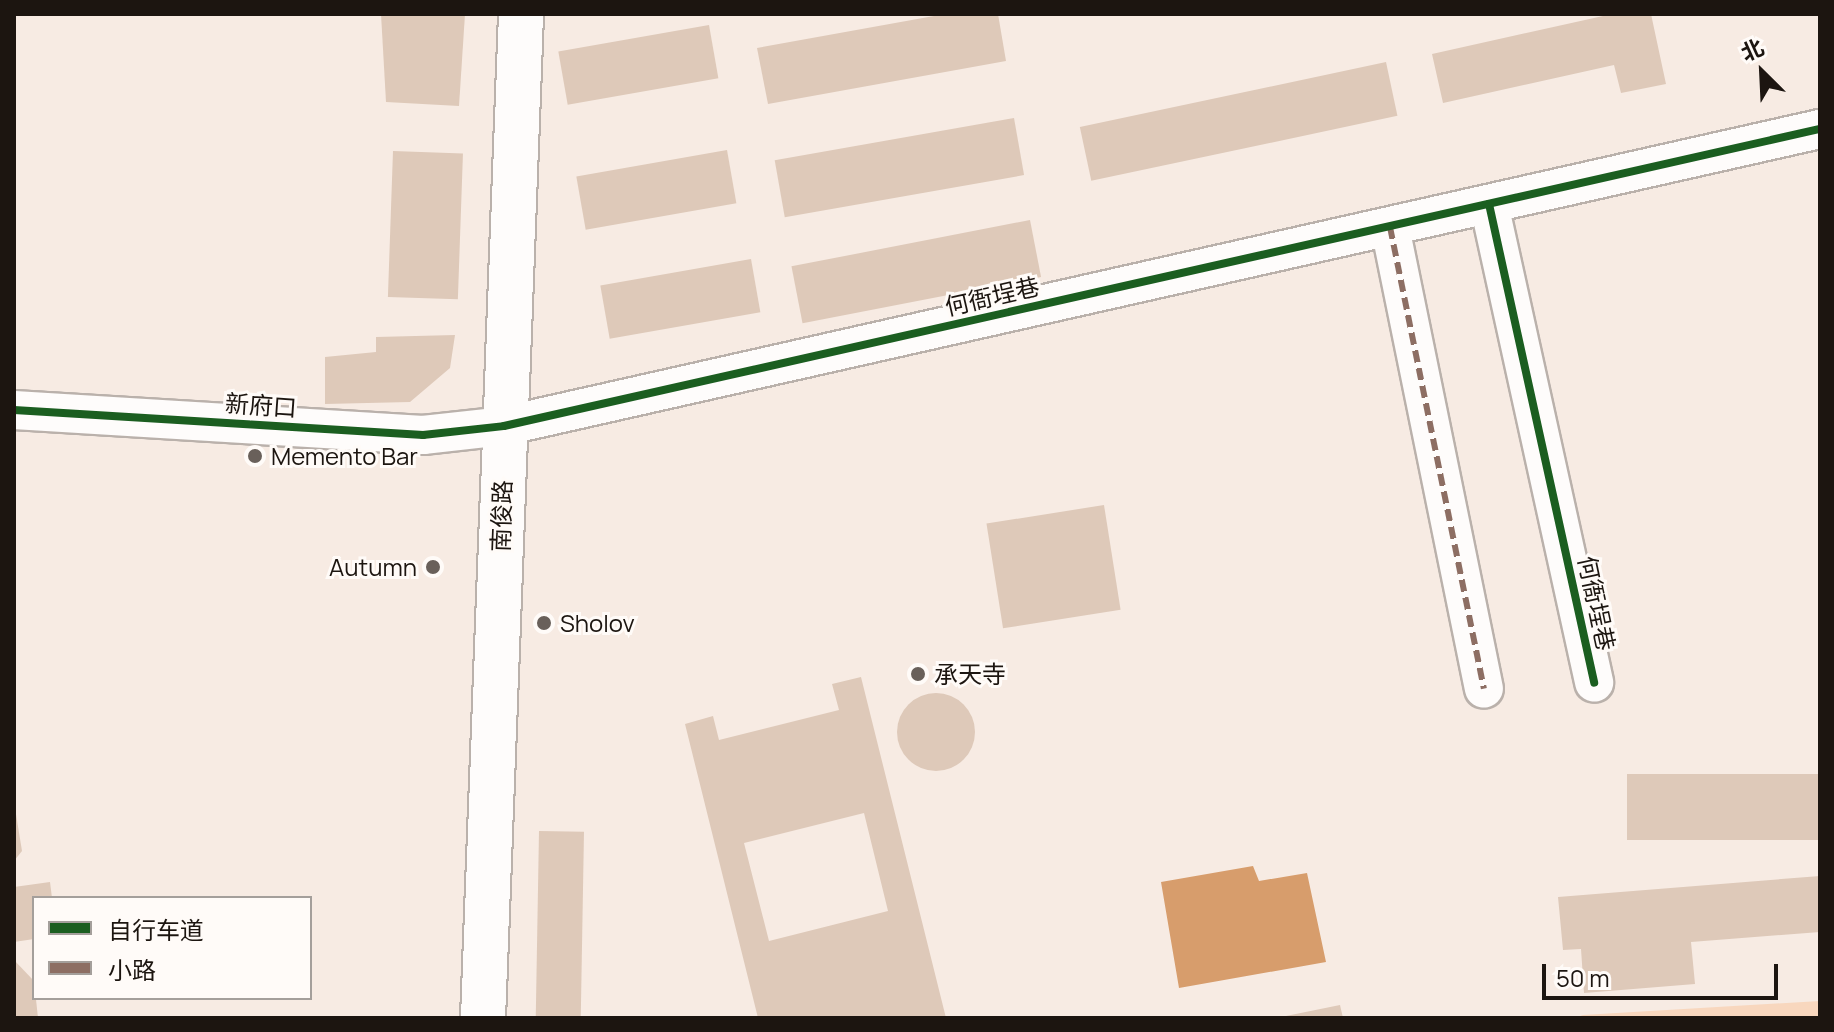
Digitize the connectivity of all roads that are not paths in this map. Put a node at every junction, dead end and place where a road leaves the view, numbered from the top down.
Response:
1 (521, 14) edge
2 (1820, 129) edge
3 (1489, 204) junction
4 (1390, 227) junction
5 (14, 410) edge
6 (504, 426) junction
7 (1594, 683) dead end
8 (1484, 689) dead end
9 (483, 1018) edge

1 - 6 main road, 南俊路
2 - 3 street, 何衙埕巷
3 - 4 street, 何衙埕巷
3 - 7 street, 何衙埕巷
4 - 6 street, 何衙埕巷
4 - 8 street
5 - 6 street, 新府口
6 - 9 main road, 南俊路

